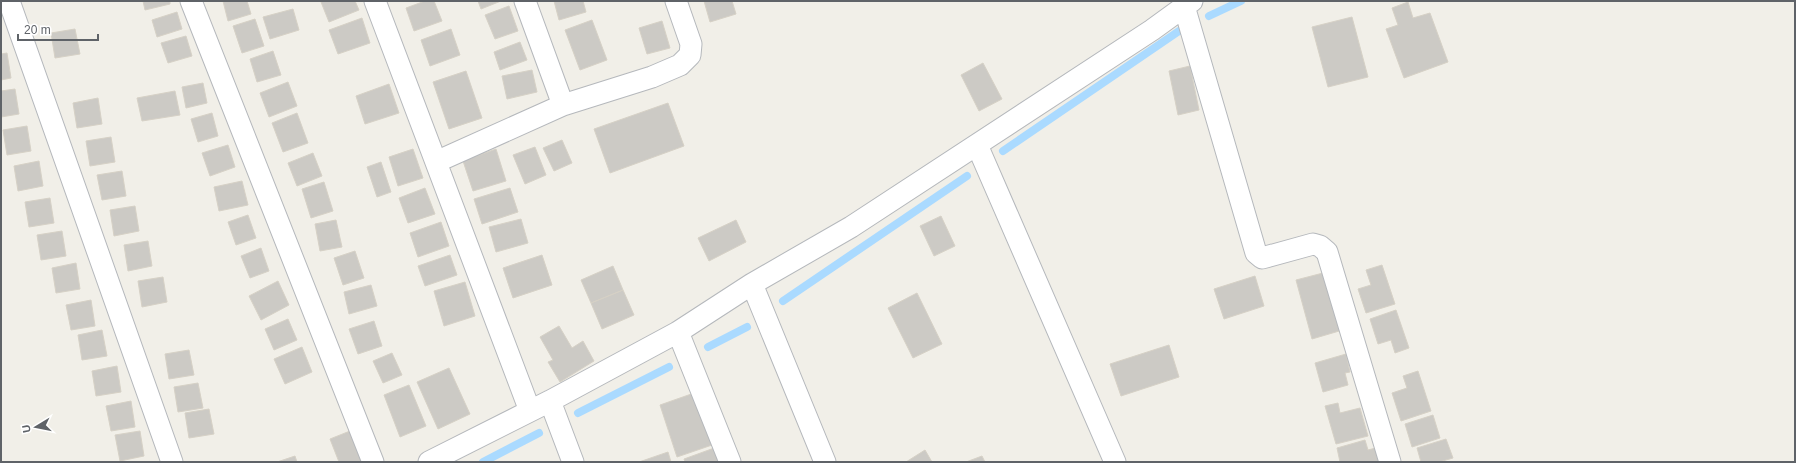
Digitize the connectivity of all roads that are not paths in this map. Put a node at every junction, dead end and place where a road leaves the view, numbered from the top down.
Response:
1 (9, 1) edge
2 (191, 1) edge
3 (375, 1) edge
4 (525, 1) edge
5 (676, 1) edge
6 (1188, 4) edge
7 (563, 105) junction
8 (977, 145) junction
9 (436, 162) junction
10 (752, 284) junction
11 (678, 332) junction
12 (550, 401) junction
13 (530, 411) junction
14 (172, 462) edge
15 (373, 462) edge
16 (429, 462) edge
17 (573, 462) edge
18 (730, 462) edge
19 (825, 462) edge
20 (1115, 462) edge
21 (1390, 462) edge

1 - 14 street
2 - 15 street
3 - 9 street
4 - 7 street
5 - 7 street
6 - 8 street
6 - 21 street
7 - 9 street
8 - 10 street
8 - 20 street
9 - 13 street
10 - 11 street
10 - 19 street
11 - 12 street
11 - 18 street
12 - 13 street
12 - 17 street
13 - 16 street

